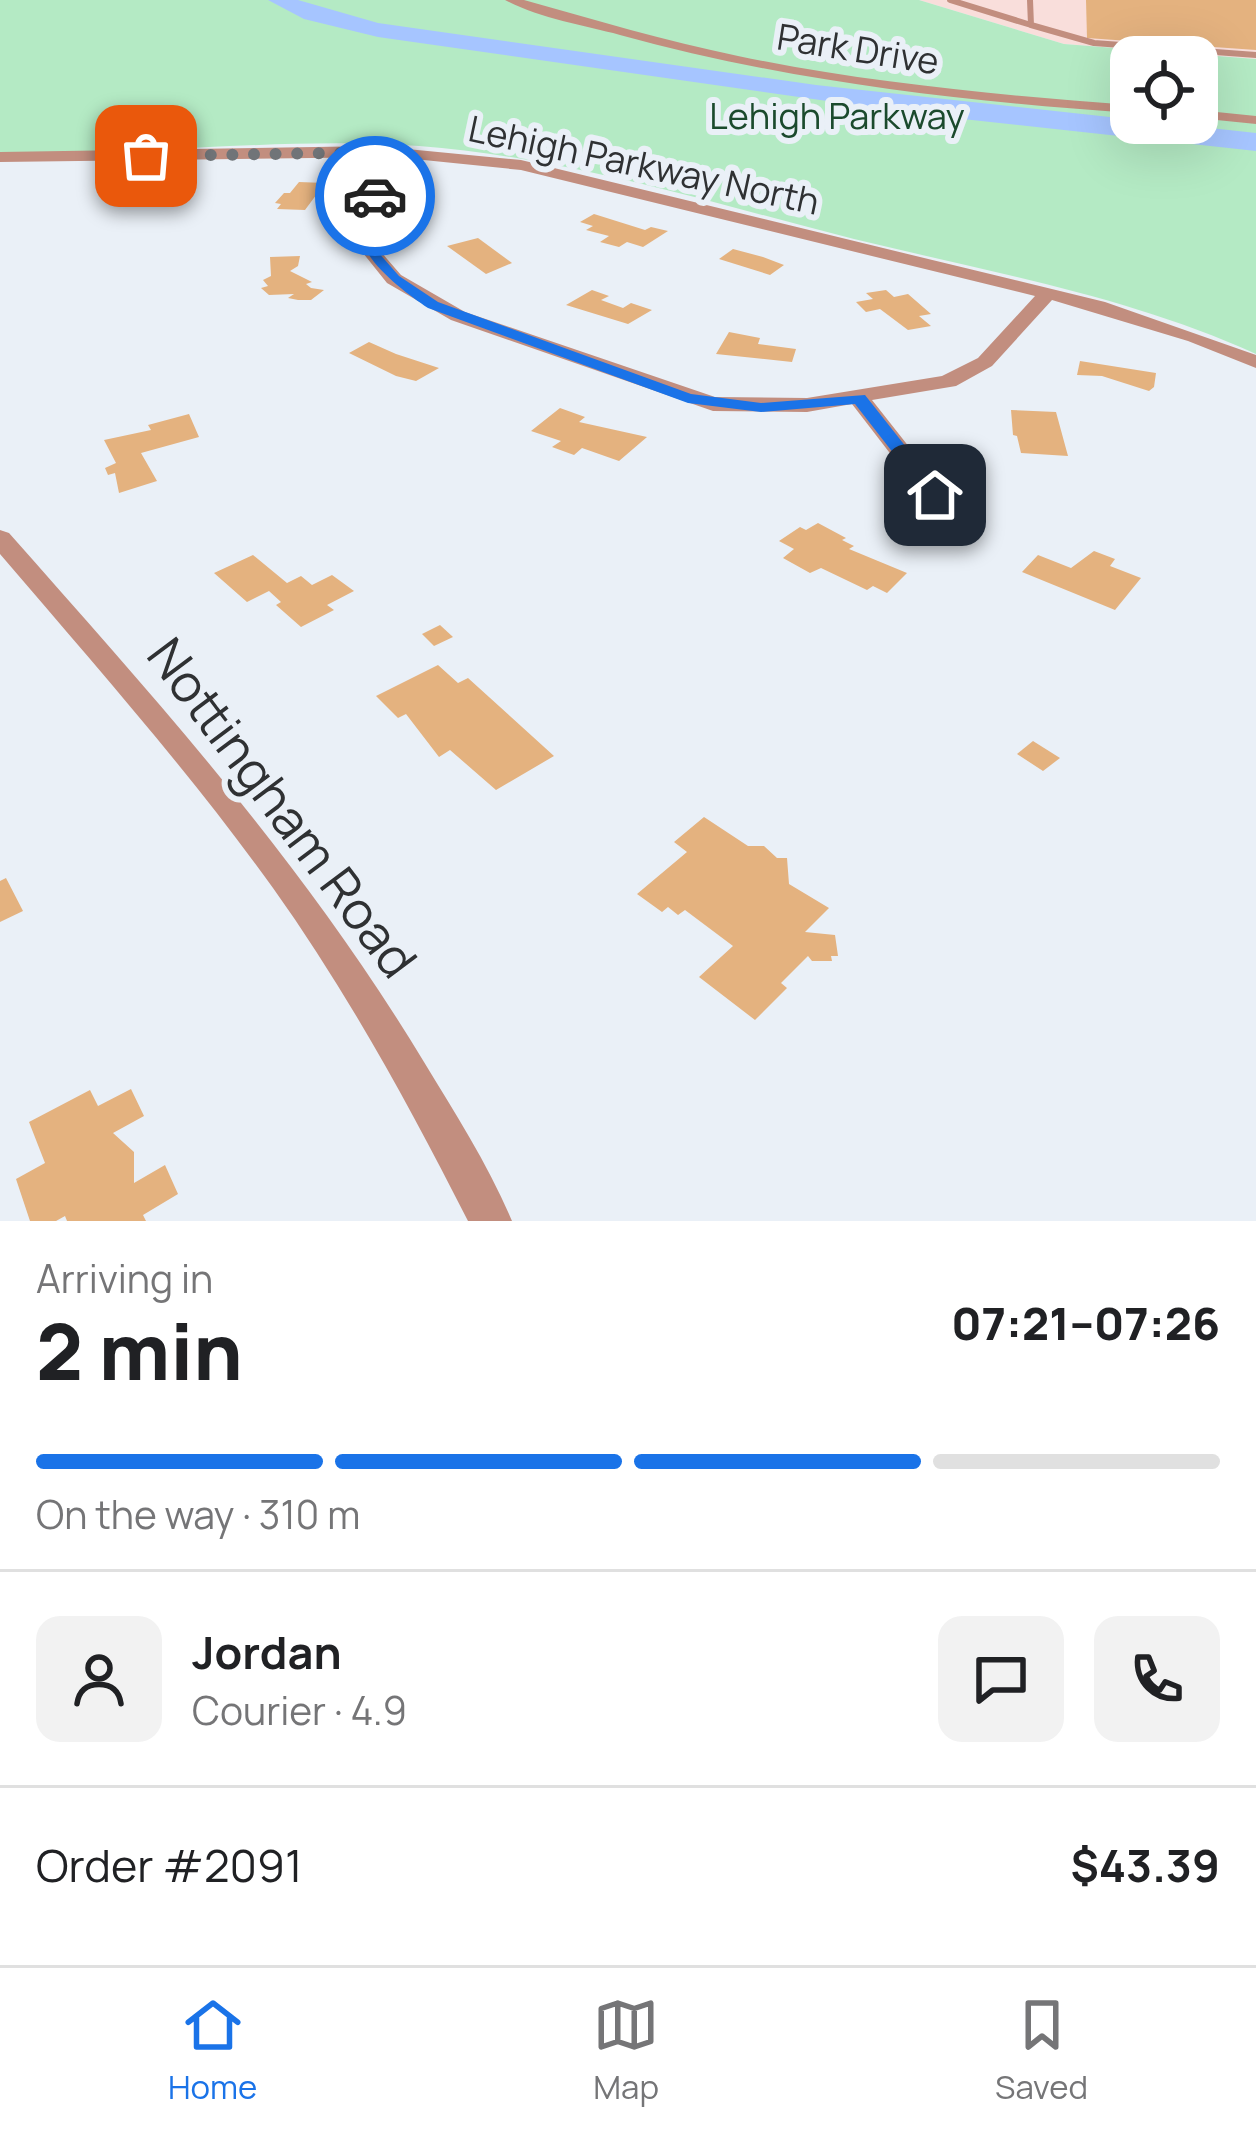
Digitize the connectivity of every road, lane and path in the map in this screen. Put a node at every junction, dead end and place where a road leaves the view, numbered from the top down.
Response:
1 (512, 0) edge
2 (950, 0) edge
3 (1030, 0) edge
4 (1031, 25) junction
5 (1256, 56) edge
6 (1110, 107) edge
7 (1218, 116) edge
8 (1256, 120) edge
9 (400, 152) junction
10 (0, 157) edge
11 (1048, 293) junction
12 (1256, 362) edge
13 (860, 399) junction
14 (935, 495) dead end
15 (0, 538) edge
16 (491, 1221) edge

1 - 6 street, Park Drive
2 - 4 lane
3 - 4 lane
4 - 5 lane
7 - 8 street
9 - 10 street, Lehigh Parkway North
9 - 11 street, Lehigh Parkway North
9 - 13 street
11 - 12 street, Lehigh Parkway North
11 - 13 street
13 - 14 street
15 - 16 street, Nottingham Road

